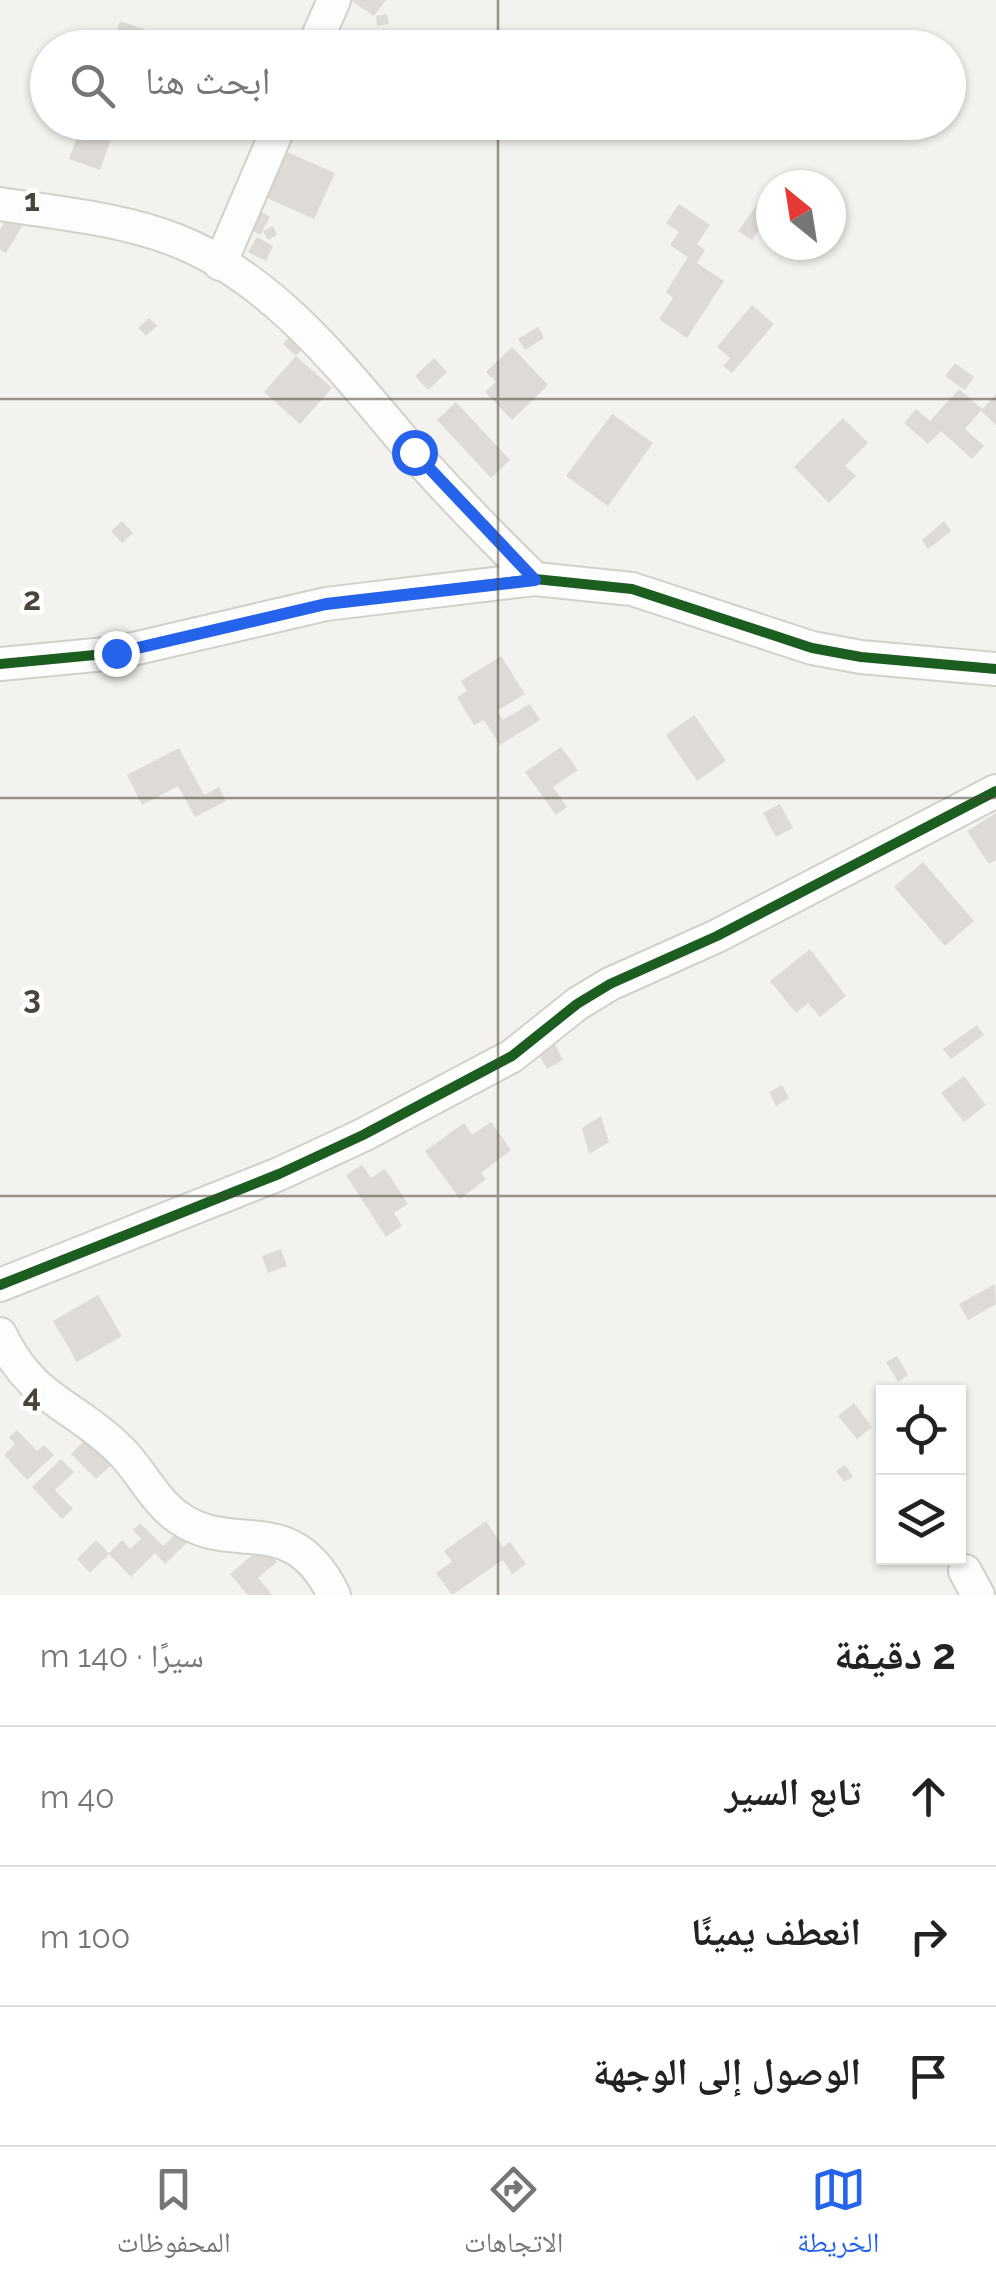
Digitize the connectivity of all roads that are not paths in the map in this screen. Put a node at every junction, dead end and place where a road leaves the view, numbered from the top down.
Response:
1 (334, 0) edge
2 (321, 30) edge
3 (273, 140) edge
4 (0, 204) edge
5 (220, 264) junction
6 (535, 580) junction
7 (0, 664) edge
8 (996, 669) edge
9 (996, 791) edge
10 (0, 1284) edge
11 (0, 1334) edge
12 (334, 1595) edge

1 - 2 street
3 - 5 street
4 - 5 street
5 - 6 street
6 - 7 street
6 - 8 street
9 - 10 street
11 - 12 street

